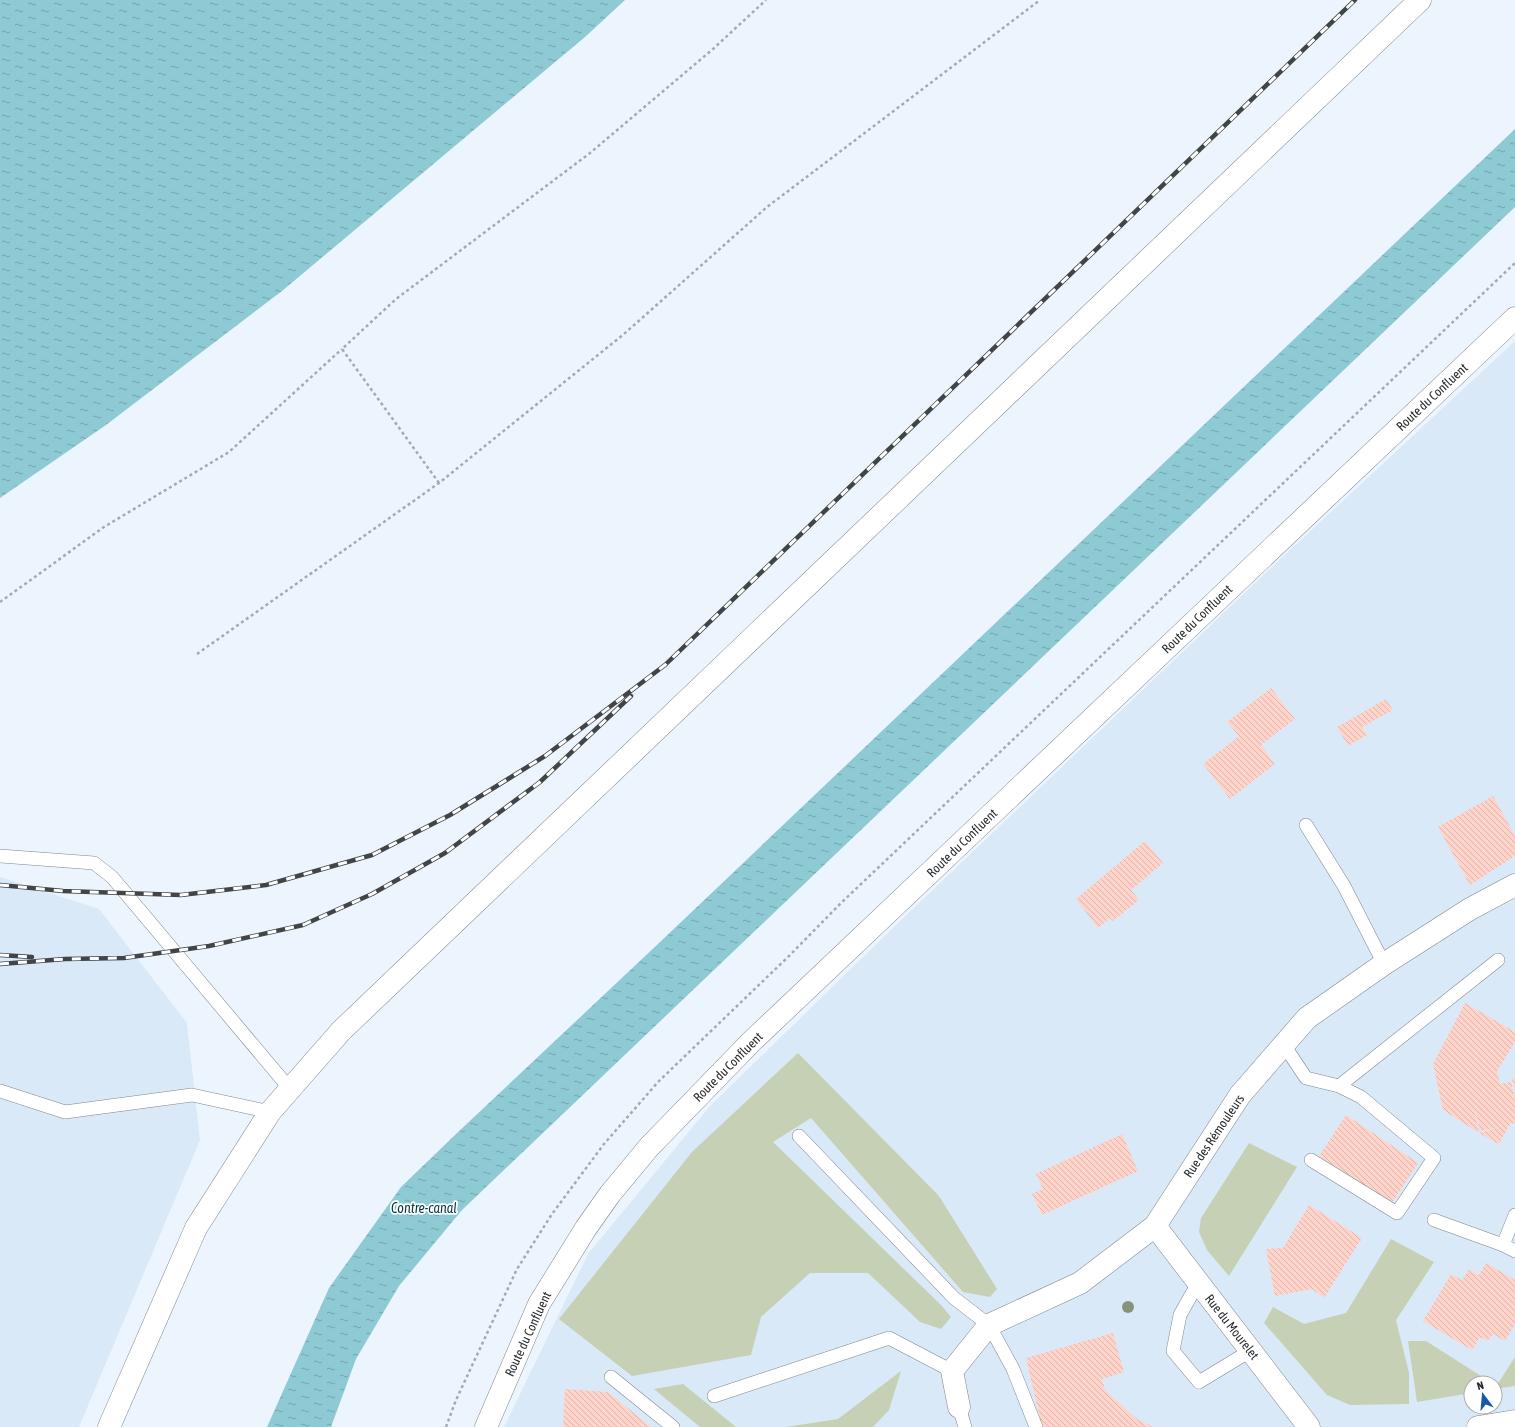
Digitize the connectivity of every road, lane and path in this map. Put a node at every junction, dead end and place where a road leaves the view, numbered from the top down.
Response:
1 (766, 0) edge
2 (1040, 0) edge
3 (1420, 0) edge
4 (1515, 318) edge
5 (342, 349) junction
6 (439, 483) junction
7 (0, 602) edge
8 (197, 654) dead end
9 (1306, 825) dead end
10 (0, 856) edge
11 (1515, 885) edge
12 (1498, 960) dead end
13 (1384, 964) junction
14 (1284, 1044) junction
15 (1339, 1086) junction
16 (290, 1089) junction
17 (0, 1092) edge
18 (270, 1112) junction
19 (799, 1136) dead end
20 (1311, 1160) dead end
21 (1515, 1215) edge
22 (1434, 1220) dead end
23 (1155, 1226) junction
24 (1502, 1244) junction
25 (1515, 1251) edge
26 (1198, 1283) junction
27 (988, 1325) junction
28 (1250, 1351) junction
29 (952, 1371) junction
30 (611, 1377) dead end
31 (714, 1396) dead end
32 (962, 1417) edge
33 (1515, 1421) edge
34 (109, 1427) edge
35 (486, 1427) edge
36 (673, 1427) edge
37 (1036, 1427) edge
38 (1309, 1427) edge
39 (1478, 1427) edge

1 - 5 path
2 - 6 path
3 - 16 street
4 - 35 street, Route du Confluent
5 - 6 path
5 - 7 path
6 - 8 path
9 - 13 lane
10 - 16 lane
11 - 13 street, Rue des Rémouleurs
12 - 15 lane
13 - 14 street, Rue des Rémouleurs
14 - 15 lane
14 - 23 street, Rue des Rémouleurs
15 - 20 lane
16 - 18 street
17 - 18 lane
18 - 34 street
19 - 27 lane
21 - 24 lane
22 - 24 lane
23 - 26 street, Rue du Mourelet
23 - 27 street, Rue des Rémouleurs
24 - 25 lane
26 - 28 street, Rue du Mourelet
26 - 28 lane
27 - 29 street, Rue des Rémouleurs
27 - 37 lane
28 - 38 street, Rue du Mourelet
29 - 31 lane
29 - 32 street
30 - 36 lane
33 - 39 street

